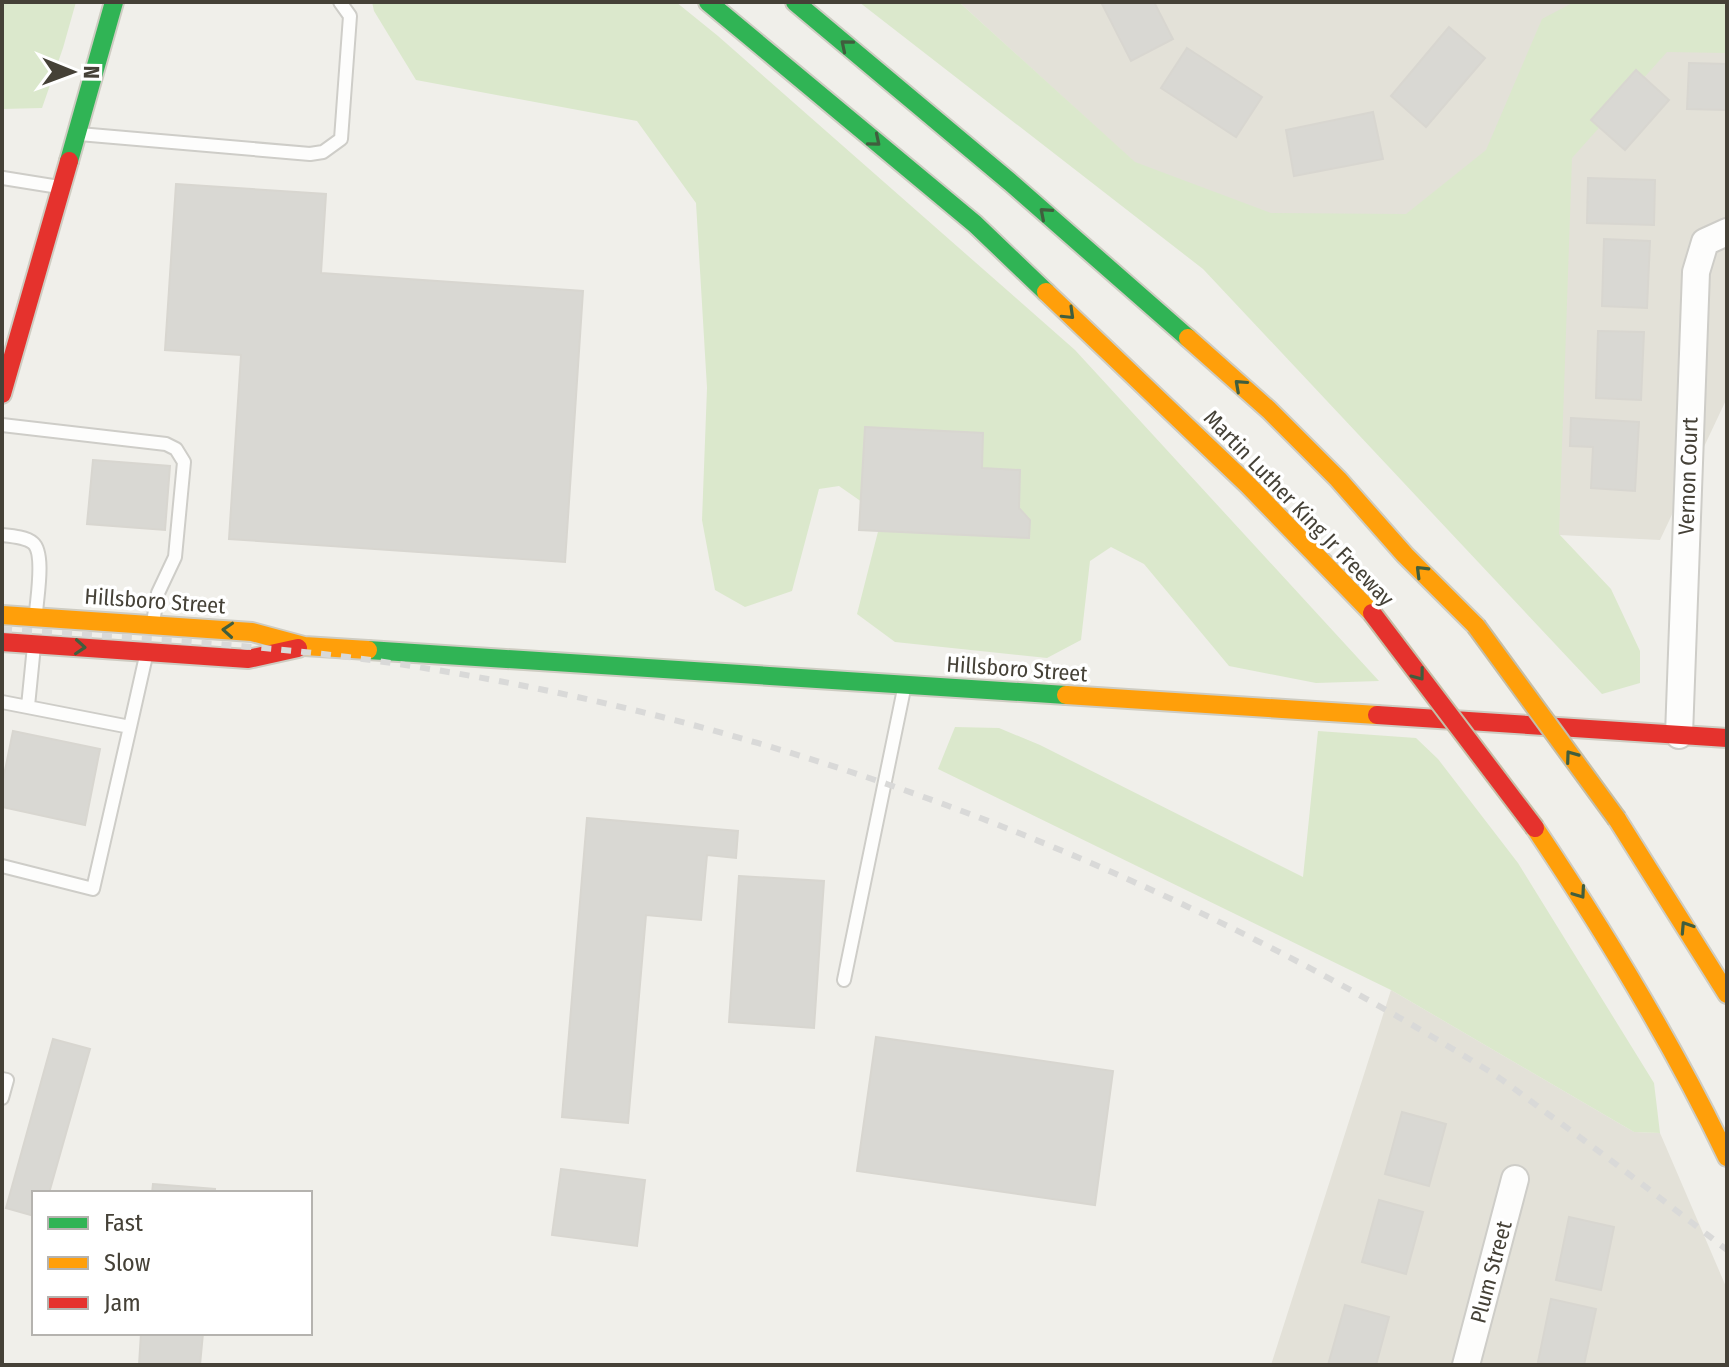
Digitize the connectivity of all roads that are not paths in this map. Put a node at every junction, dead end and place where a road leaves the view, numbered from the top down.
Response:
1 (114, 2) edge
2 (340, 2) edge
3 (708, 2) edge
4 (795, 2) edge
5 (76, 134) junction
6 (2, 179) edge
7 (61, 187) junction
8 (1727, 232) edge
9 (2, 394) edge
10 (2, 425) edge
11 (2, 535) edge
12 (2, 615) edge
13 (36, 617) junction
14 (152, 625) junction
15 (2, 642) edge
16 (34, 644) junction
17 (304, 646) junction
18 (147, 651) junction
19 (904, 686) junction
20 (2, 702) edge
21 (28, 706) junction
22 (130, 727) junction
23 (1679, 735) junction
24 (1727, 738) edge
25 (2, 866) edge
26 (844, 980) dead end
27 (1727, 994) edge
28 (2, 1079) edge
29 (2, 1098) edge
30 (1727, 1157) edge
31 (1515, 1179) dead end
32 (1466, 1365) edge

1 - 5 main road
2 - 5 lane
3 -> 30 main road, Martin Luther King Jr Freeway, bridge
27 -> 4 main road, Martin Luther King Jr Freeway, bridge
5 - 7 main road
6 - 7 lane
7 - 9 main road
8 - 23 street, Vernon Court
10 - 14 lane
11 - 13 lane
12 - 13 main road, Hillsboro Street
13 - 14 main road, Hillsboro Street
17 -> 14 main road, Hillsboro Street
14 - 18 lane
15 - 16 main road, Hillsboro Street
16 -> 18 main road, Hillsboro Street
16 - 21 lane
17 - 18 main road, Hillsboro Street
17 - 19 main road, Hillsboro Street
18 - 22 lane
19 - 23 main road, Hillsboro Street
19 - 26 lane
20 - 21 lane
21 - 22 lane
22 - 25 lane
23 - 24 main road, Hillsboro Street
28 - 29 lane
31 - 32 street, Plum Street

